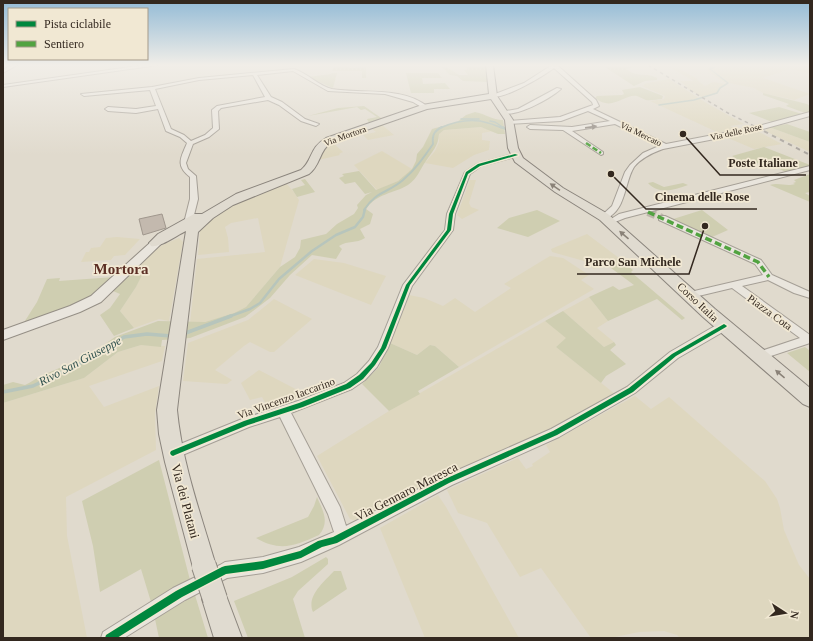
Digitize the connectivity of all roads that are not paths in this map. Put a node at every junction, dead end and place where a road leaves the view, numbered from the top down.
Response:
1 (155, 95) edge
2 (268, 95) edge
3 (392, 95) edge
4 (480, 95) edge
5 (494, 95) edge
6 (548, 95) edge
7 (587, 95) edge
8 (268, 98) junction
9 (159, 107) junction
10 (425, 107) junction
11 (108, 109) dead end
12 (589, 109) junction
13 (503, 112) junction
14 (810, 114) edge
15 (552, 120) junction
16 (616, 122) junction
17 (316, 124) dead end
18 (510, 125) junction
19 (529, 125) junction
20 (556, 129) junction
21 (566, 129) junction
22 (574, 135) junction
23 (190, 143) junction
24 (666, 146) junction
25 (601, 153) dead end
26 (516, 155) junction
27 (810, 168) edge
28 (612, 216) junction
29 (662, 218) tunnel mouth
30 (189, 226) junction
31 (156, 243) joint
32 (769, 277) junction
33 (734, 285) junction
34 (809, 294) edge
35 (690, 295) junction
36 (724, 326) junction
37 (3, 335) edge
38 (809, 339) edge
39 (759, 356) junction
40 (810, 399) edge
41 (282, 411) junction
42 (173, 453) junction
43 (342, 536) junction
44 (109, 638) edge
45 (228, 638) edge

1 - 9 street
2 - 8 street
3 - 10 street
4 - 10 main road, Via Mortora
5 - 13 main road
6 - 13 street
7 - 12 street
8 - 17 street
8 - 23 street
9 - 11 street
9 - 23 street
10 - 30 main road, Via Mortora
12 - 15 street
12 - 16 street, Via Mercato
13 - 18 main road
14 - 24 street, Via delle Rose
15 - 19 street
15 - 21 street
21 -> 16 street
16 - 24 street, Via Mercato
18 - 19 street
18 - 26 main road
19 - 20 street
20 - 21 street
20 - 22 street
21 - 22 street
22 - 25 street
23 - 30 street
24 - 28 street, Via delle Rose
28 -> 26 main road, Corso Italia
26 - 41 street, Via Vincenzo Iaccarino
27 - 28 street
35 -> 28 main road, Corso Italia
29 - 32 street
30 - 31 main road
30 - 42 main road, Via dei Platani
31 - 37 main road
32 - 33 street, Piazza Cota
32 - 34 street
33 - 35 street, Piazza Cota
33 - 38 street, Piazza Cota
35 - 36 main road, Corso Italia
36 - 39 main road, Corso Italia
36 - 43 street, Via Gennaro Maresca
38 - 39 street, Piazza Cota
40 -> 39 main road, Corso Italia
41 - 42 street, Via Vincenzo Iaccarino
41 - 43 street
42 - 45 main road, Via dei Platani, bridge
43 - 44 street, Via Gennaro Maresca

